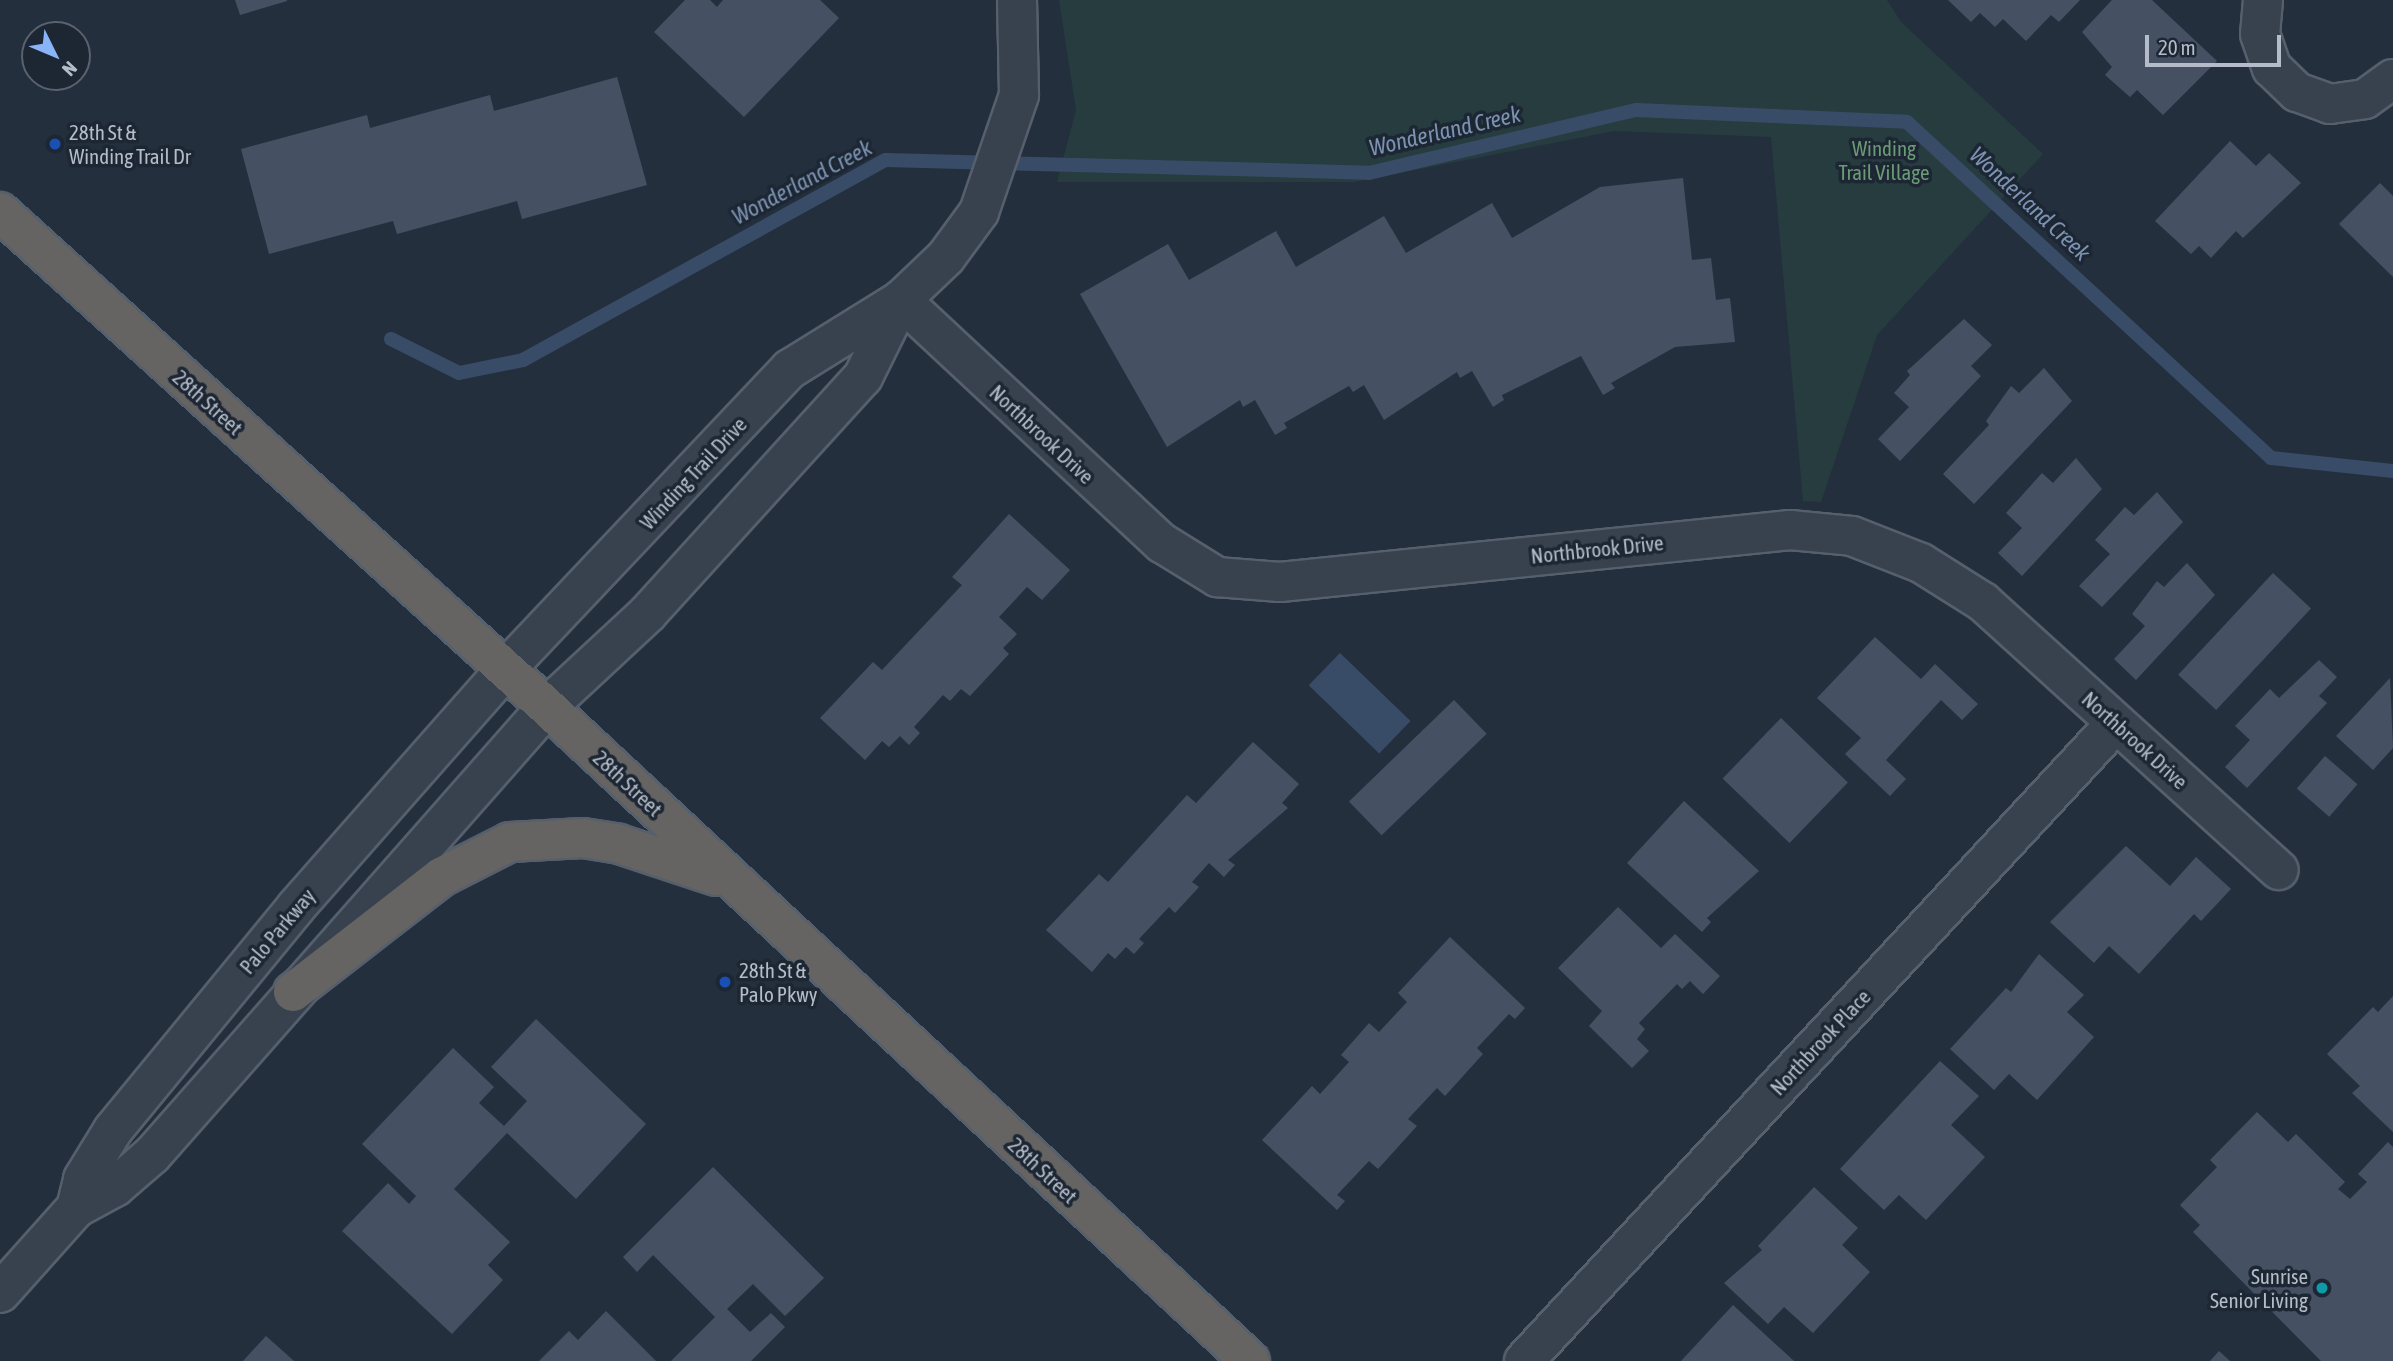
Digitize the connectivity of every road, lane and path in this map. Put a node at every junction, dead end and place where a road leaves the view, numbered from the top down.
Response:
1 (1017, 0) edge
2 (2263, 0) edge
3 (2393, 79) edge
4 (0, 212) edge
5 (901, 300) junction
6 (505, 670) junction
7 (547, 707) junction
8 (2116, 723) junction
9 (2279, 870) dead end
10 (737, 885) junction
11 (293, 992) junction
12 (76, 1208) junction
13 (0, 1293) edge
14 (1250, 1361) edge
15 (1524, 1361) edge

1 - 5 street, Winding Trail Drive
2 - 3 street
4 - 6 highway, 28th Street
5 - 6 street, Winding Trail Drive
5 - 7 street, Winding Trail Drive
5 - 8 street, Northbrook Drive
6 - 7 highway, 28th Street
6 - 12 street, Palo Parkway
7 - 10 highway, 28th Street
7 - 11 street, Palo Parkway
8 - 9 street, Northbrook Drive
8 - 15 street, Northbrook Place
10 - 11 highway
10 - 14 highway, 28th Street
11 - 12 street, Palo Parkway
12 - 13 street, Palo Parkway

